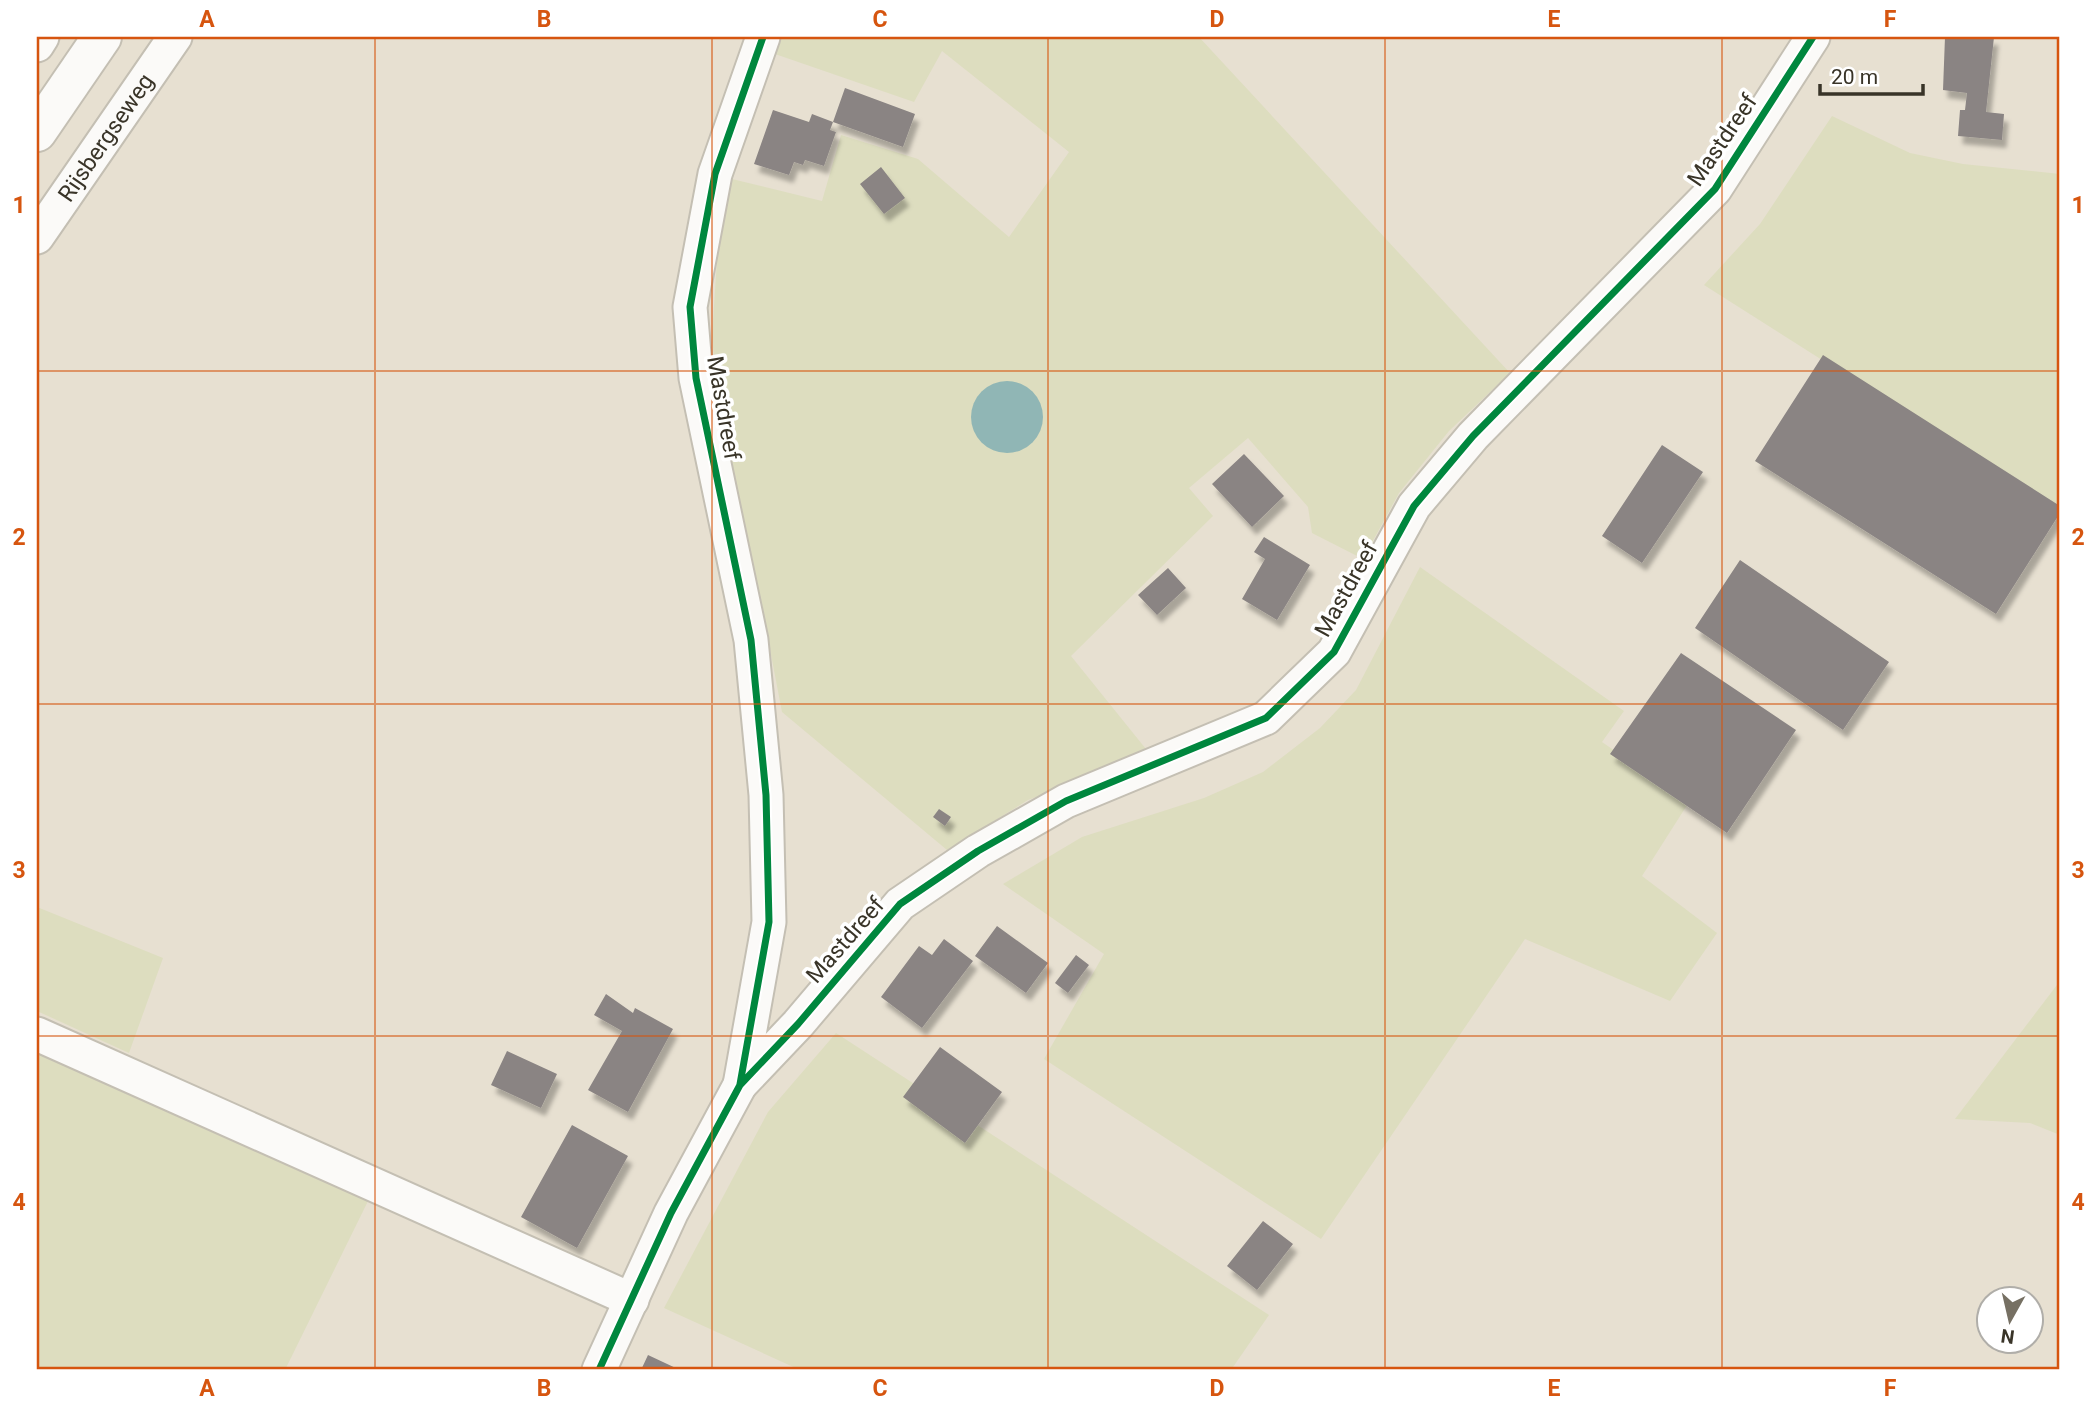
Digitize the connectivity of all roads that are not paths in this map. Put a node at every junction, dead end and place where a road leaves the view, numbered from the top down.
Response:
1 (42, 37) edge
2 (102, 37) edge
3 (175, 37) edge
4 (763, 37) edge
5 (1813, 37) edge
6 (37, 45) edge
7 (37, 132) edge
8 (37, 236) edge
9 (37, 1034) edge
10 (740, 1085) junction
11 (632, 1300) junction
12 (599, 1370) edge

1 - 6 street
2 - 7 main road
3 - 8 street, Rijsbergseweg
4 - 10 street, Mastdreef
5 - 10 street, Mastdreef
9 - 11 street
10 - 11 street, Mastdreef
11 - 12 street, Mastdreef

